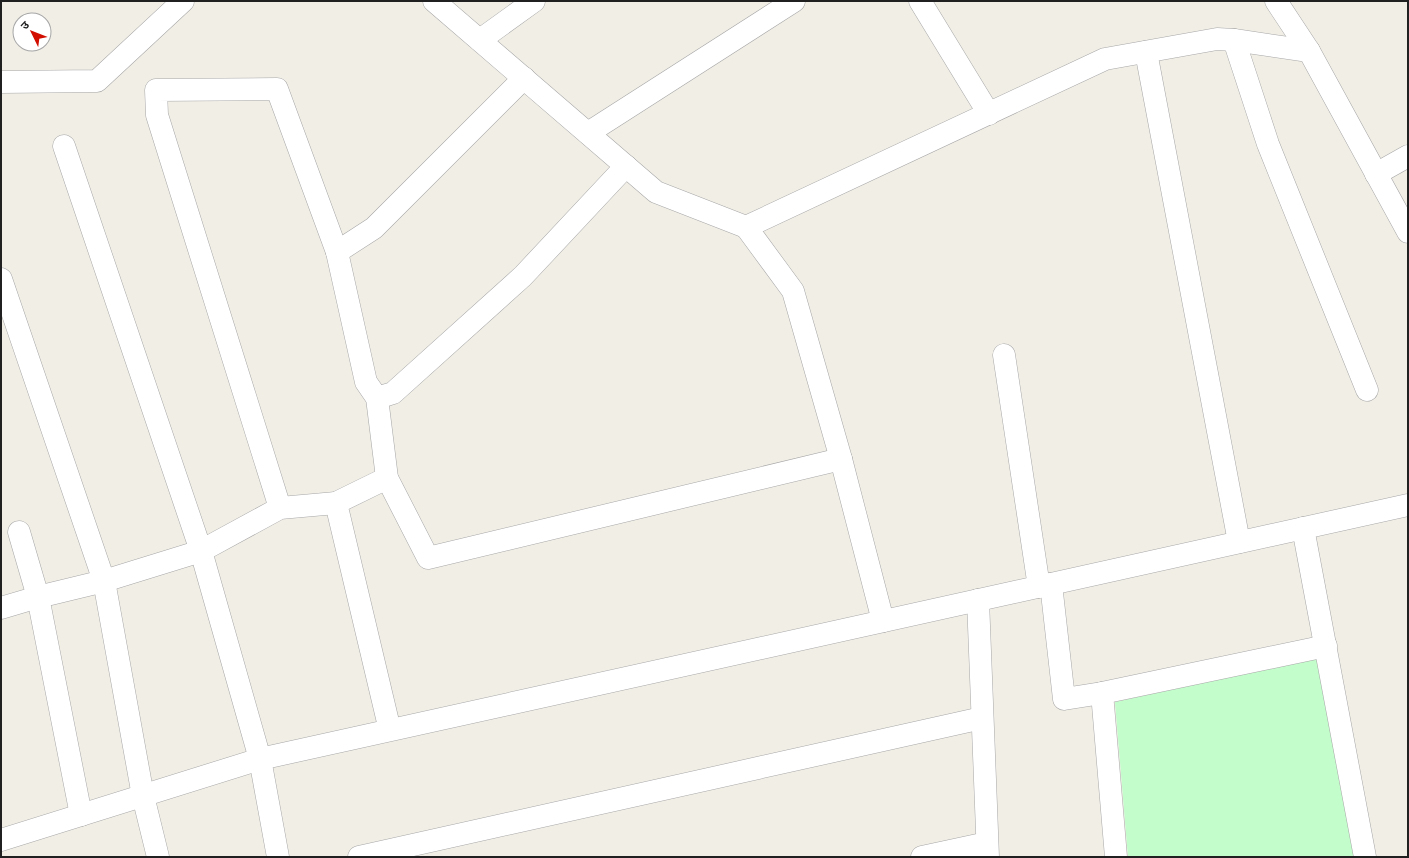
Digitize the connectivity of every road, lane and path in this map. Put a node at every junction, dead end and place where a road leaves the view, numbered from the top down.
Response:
1 (183, 1) edge
2 (434, 1) edge
3 (534, 1) edge
4 (794, 1) edge
5 (920, 1) edge
6 (1282, 3) edge
7 (480, 40) junction
8 (1234, 40) junction
9 (1309, 51) junction
10 (1146, 52) junction
11 (524, 78) junction
12 (1, 82) edge
13 (988, 114) junction
14 (588, 133) junction
15 (64, 146) dead end
16 (1408, 156) edge
17 (626, 166) junction
18 (1376, 174) junction
19 (746, 227) junction
20 (1408, 232) edge
21 (337, 252) junction
22 (1, 279) edge
23 (1004, 355) dead end
24 (1367, 390) dead end
25 (378, 398) junction
26 (841, 458) junction
27 (387, 478) junction
28 (336, 503) junction
29 (1408, 505) edge
30 (280, 508) junction
31 (1303, 528) junction
32 (19, 532) dead end
33 (1239, 542) junction
34 (201, 551) junction
35 (104, 581) junction
36 (1045, 585) junction
37 (38, 597) junction
38 (978, 600) junction
39 (1, 608) edge
40 (883, 621) junction
41 (1326, 646) junction
42 (1102, 693) junction
43 (982, 718) junction
44 (388, 722) dead end
45 (260, 759) junction
46 (143, 796) junction
47 (81, 815) junction
48 (1, 840) edge
49 (988, 850) edge
50 (158, 857) edge
51 (278, 857) edge
52 (359, 857) edge
53 (922, 857) edge
54 (1116, 857) edge
55 (1365, 857) edge

1 - 12 street
2 - 7 street
3 - 7 street
4 - 14 street
5 - 13 street
6 - 9 street
7 - 11 street
8 - 9 street
8 - 10 street
8 - 24 street
9 - 18 street
10 - 13 street
10 - 33 street
11 - 14 street
11 - 21 street
13 - 19 street
14 - 17 street
15 - 34 street
16 - 18 street
17 - 19 street
17 - 25 street
18 - 20 street
19 - 26 street
21 - 25 street
21 - 30 street
22 - 35 street
23 - 36 street
25 - 27 street
26 - 27 street
26 - 40 street
27 - 28 street
28 - 30 street
28 - 44 street
29 - 31 street
30 - 34 street
31 - 33 street
31 - 41 street
32 - 37 street
33 - 36 street
34 - 35 street
34 - 45 street
35 - 37 street
35 - 46 street
36 - 38 street
36 - 42 street
37 - 39 street
37 - 47 street
38 - 40 street
38 - 43 street
40 - 45 street
41 - 42 street
41 - 55 street
42 - 54 street
43 - 49 street
43 - 52 street
45 - 46 street
45 - 51 street
46 - 47 street
46 - 50 street
47 - 48 street
49 - 53 street

